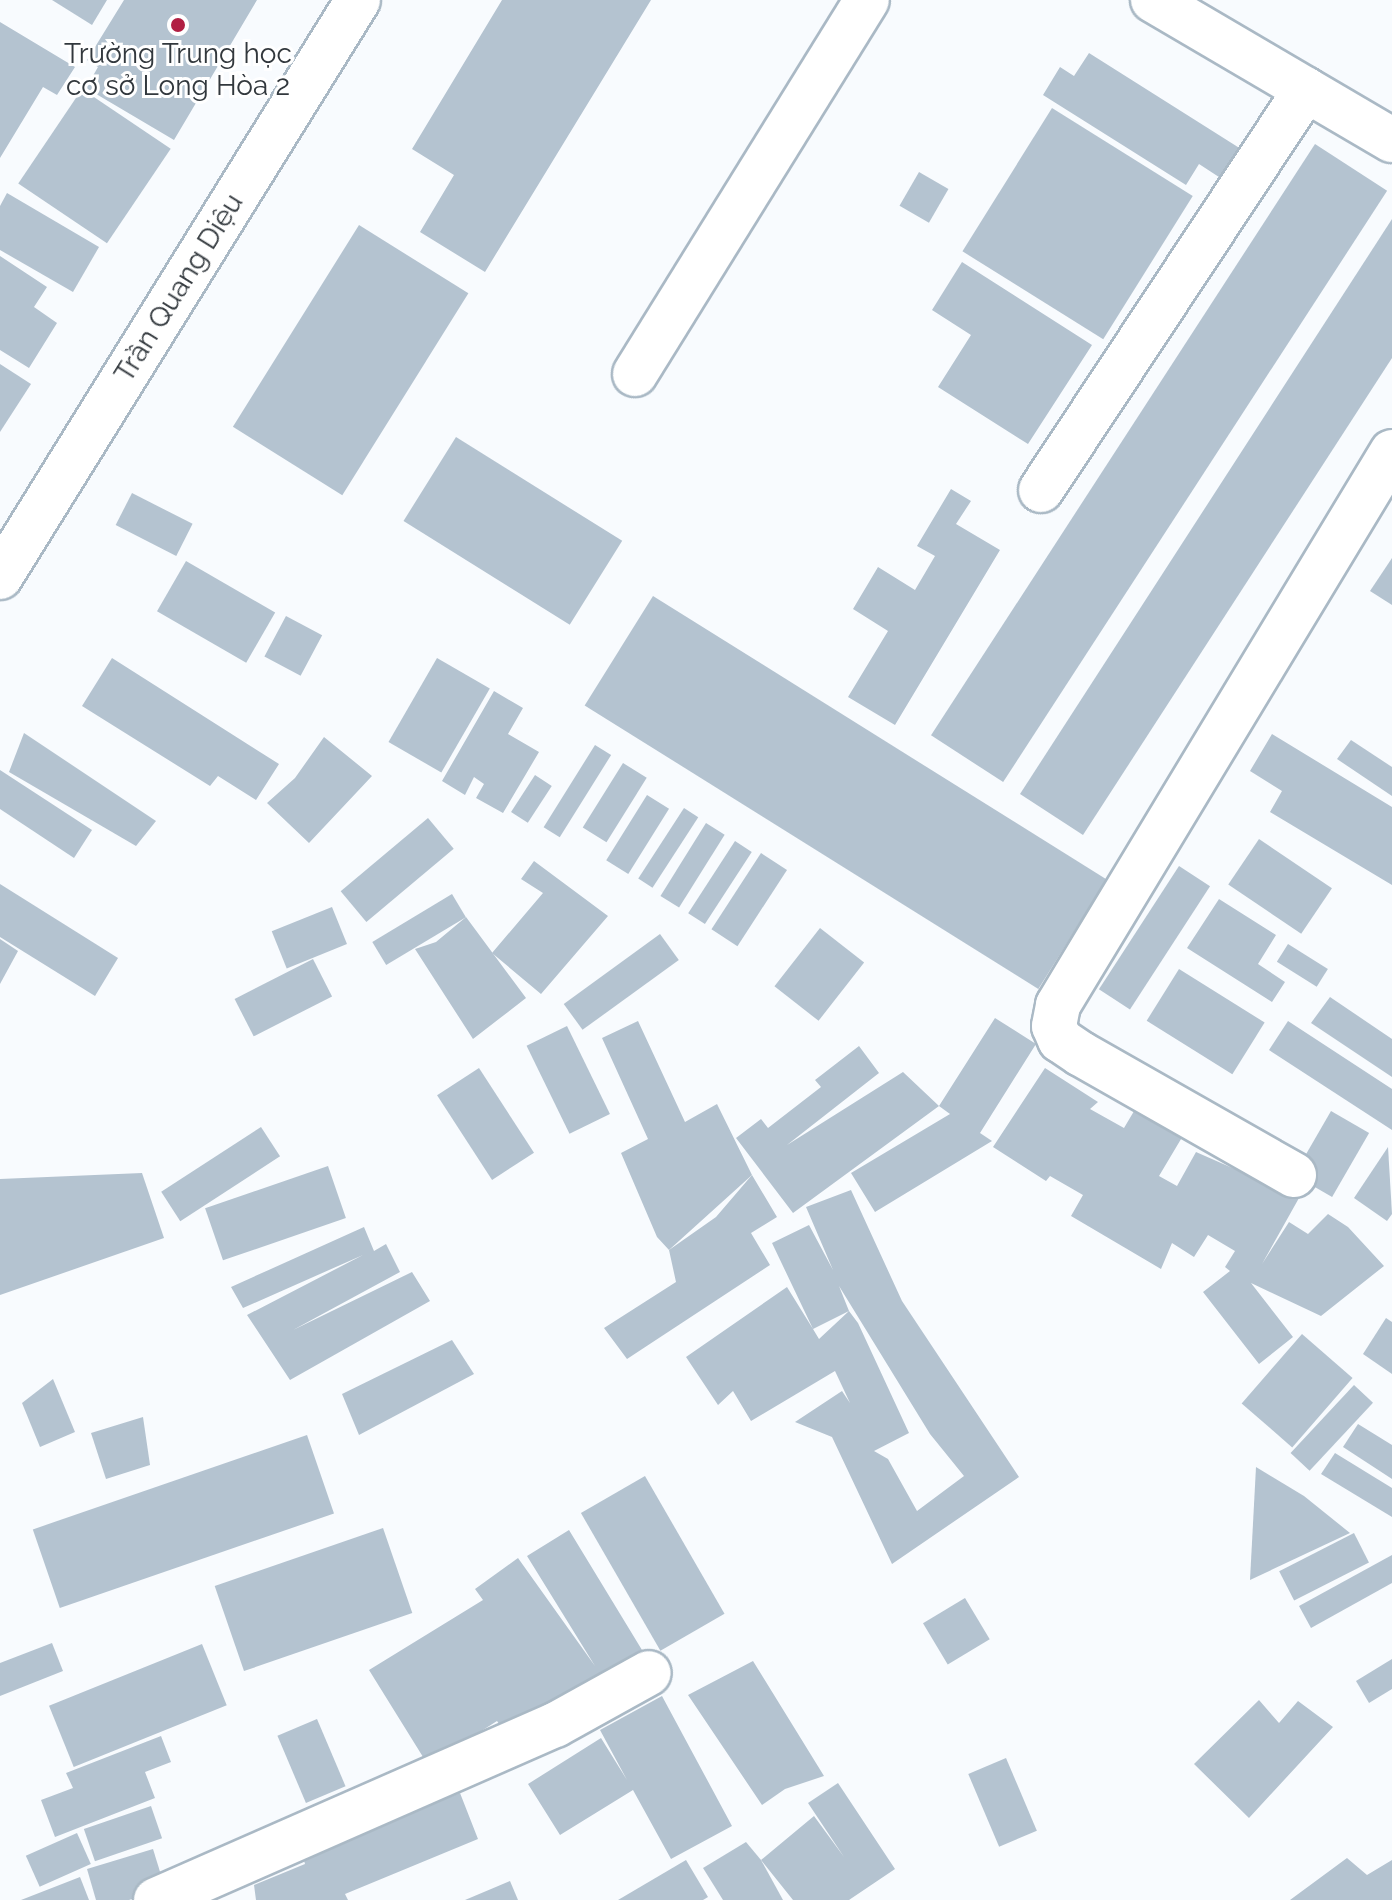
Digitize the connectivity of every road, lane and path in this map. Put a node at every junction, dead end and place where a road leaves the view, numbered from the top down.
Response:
1 (358, 0) edge
2 (867, 0) edge
3 (1153, 0) edge
4 (1306, 90) junction
5 (1392, 140) edge
6 (635, 374) dead end
7 (1392, 452) edge
8 (1041, 490) dead end
9 (0, 577) edge
10 (1294, 1175) dead end
11 (649, 1673) dead end
12 (156, 1900) edge

1 - 9 street, Trần Quang Diệu
2 - 6 street
3 - 4 street
4 - 5 street
4 - 8 street
7 - 10 street
11 - 12 street

